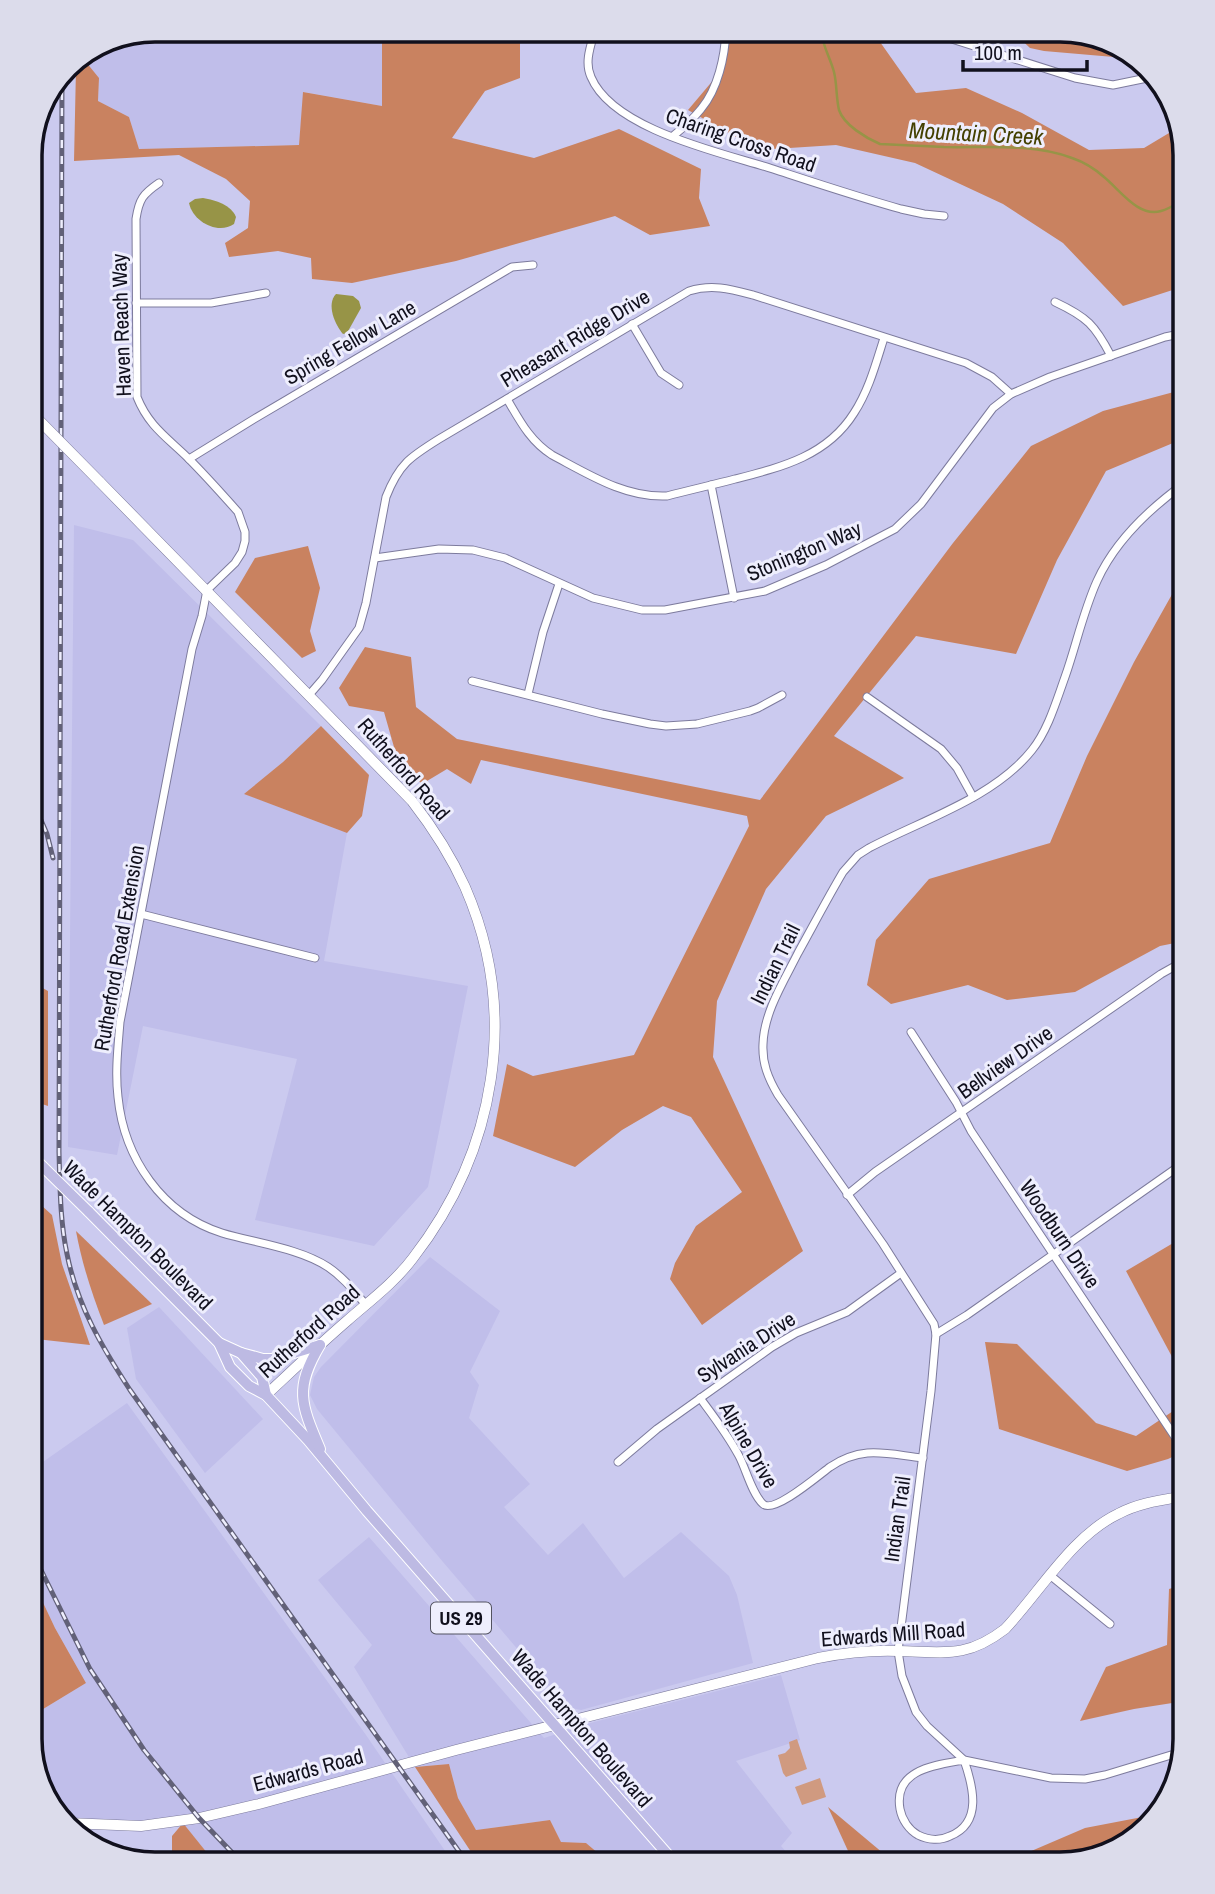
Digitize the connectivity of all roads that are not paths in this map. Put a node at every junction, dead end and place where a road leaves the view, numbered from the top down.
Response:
1 (592, 42) edge
2 (724, 42) edge
3 (961, 42) edge
4 (1143, 79) edge
5 (673, 136) junction
6 (159, 183) dead end
7 (944, 216) dead end
8 (533, 265) dead end
9 (266, 293) dead end
10 (1055, 302) dead end
11 (136, 303) junction
12 (632, 324) junction
13 (1173, 335) edge
14 (884, 338) junction
15 (1111, 356) junction
16 (679, 385) dead end
17 (1012, 394) junction
18 (507, 399) junction
19 (42, 423) edge
20 (189, 459) junction
21 (711, 485) junction
22 (1173, 492) edge
23 (375, 558) junction
24 (559, 584) junction
25 (206, 590) junction
26 (734, 598) junction
27 (472, 681) dead end
28 (528, 694) junction
29 (309, 695) junction
30 (782, 695) dead end
31 (867, 697) dead end
32 (973, 797) junction
33 (141, 914) junction
34 (316, 958) dead end
35 (1173, 967) edge
36 (911, 1032) dead end
37 (962, 1113) junction
38 (42, 1166) edge
39 (1173, 1170) edge
40 (847, 1195) junction
41 (1053, 1255) junction
42 (901, 1273) junction
43 (366, 1305) junction
44 (936, 1334) junction
45 (219, 1343) junction
46 (320, 1345) junction
47 (241, 1353) junction
48 (266, 1395) junction
49 (700, 1398) junction
50 (1173, 1434) edge
51 (923, 1458) junction
52 (326, 1461) junction
53 (618, 1462) dead end
54 (1173, 1498) edge
55 (1051, 1576) junction
56 (1110, 1624) dead end
57 (898, 1651) junction
58 (554, 1725) junction
59 (1172, 1755) edge
60 (964, 1760) junction
61 (81, 1824) edge
62 (665, 1852) edge

1 - 5 street, Charing Cross Road
2 - 5 street
3 - 4 street
5 - 7 street, Charing Cross Road
6 - 11 street, Haven Reach Way
8 - 20 street, Spring Fellow Lane
9 - 11 street
10 - 15 street
11 - 20 street, Haven Reach Way
12 - 14 street, Pheasant Ridge Drive
12 - 16 street
12 - 18 street, Pheasant Ridge Drive
13 - 15 street, Stonington Way
14 - 17 street, Pheasant Ridge Drive
14 - 21 street
15 - 17 street, Stonington Way
17 - 26 street, Stonington Way
18 - 21 street
18 - 23 street, Pheasant Ridge Drive
19 - 25 street, Rutherford Road, bridge
20 - 25 street, Haven Reach Way
21 - 26 street
22 - 32 street, Indian Trail
23 - 24 street, Stonington Way
23 - 29 street, Pheasant Ridge Drive
24 - 26 street, Stonington Way
24 - 28 street
25 - 29 street, Rutherford Road
25 - 33 street, Rutherford Road Extension
27 - 28 street
28 - 30 street
29 - 43 street, Rutherford Road
31 - 32 street
32 - 40 street, Indian Trail
33 - 34 street
33 - 43 street, Rutherford Road Extension
35 - 37 street, Bellview Drive
36 - 37 street, Woodburn Drive
37 - 40 street, Bellview Drive
37 - 41 street, Woodburn Drive
38 - 45 main road, Wade Hampton Boulevard / US 29, bridge
39 - 41 street
40 - 42 street, Indian Trail
41 - 44 street
41 - 50 street, Woodburn Drive
42 - 44 street, Indian Trail
42 - 49 street, Sylvania Drive
43 - 46 street, Rutherford Road
44 - 51 street, Indian Trail
45 - 47 main road, Wade Hampton Boulevard / US 29
45 - 48 main road, Wade Hampton Boulevard / US 29
46 - 47 main road
46 - 48 street, Rutherford Road
46 - 52 main road
47 - 48 main road, Wade Hampton Boulevard / US 29
48 - 52 main road, Wade Hampton Boulevard / US 29
49 - 51 street, Alpine Drive
49 - 53 street, Sylvania Drive
51 - 57 street, Indian Trail
52 - 58 main road, Wade Hampton Boulevard / US 29
54 - 55 street, Edwards Mill Road
55 - 56 street
55 - 57 street, Edwards Mill Road
57 - 58 street, Edwards Mill Road
57 - 60 street, Indian Trail
58 - 61 street, Edwards Road
58 - 62 main road, Wade Hampton Boulevard / US 29
59 - 60 street
60 - 60 street

